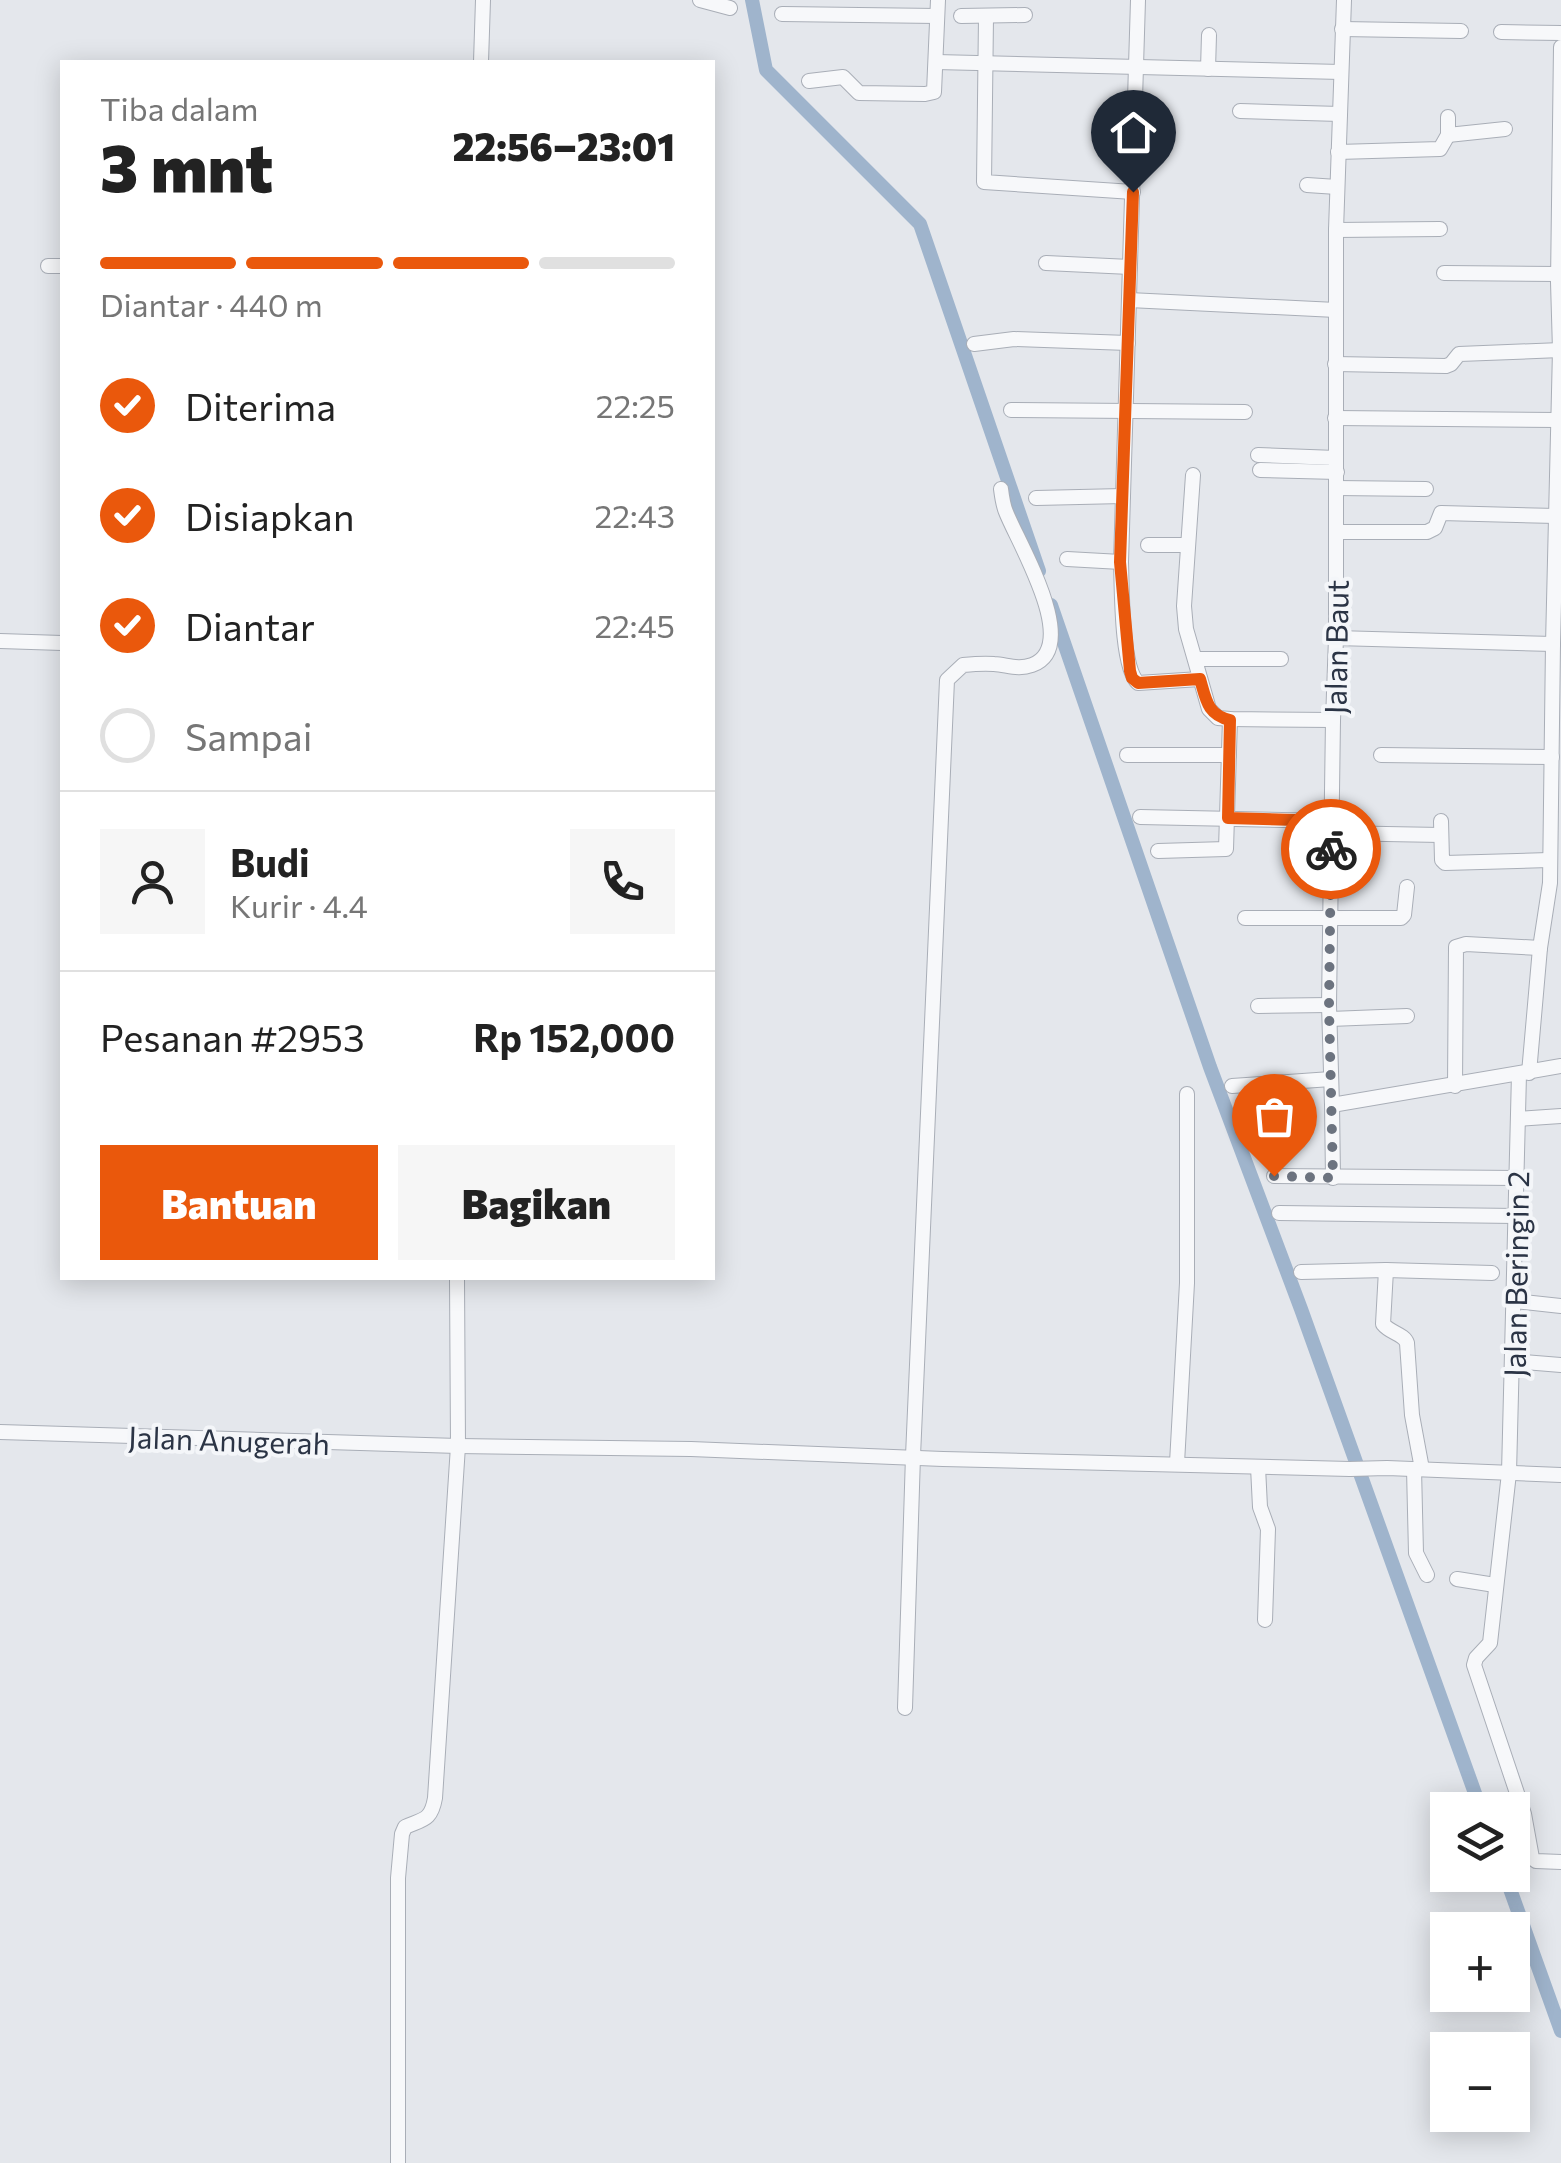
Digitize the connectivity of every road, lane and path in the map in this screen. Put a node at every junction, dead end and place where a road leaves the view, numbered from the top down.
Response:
1 (483, 0) edge
2 (700, 0) edge
3 (1138, 0) edge
4 (1344, 0) edge
5 (730, 8) dead end
6 (937, 8) edge
7 (782, 14) dead end
8 (1025, 15) dead end
9 (961, 16) dead end
10 (986, 16) junction
11 (1342, 29) junction
12 (1461, 31) dead end
13 (1501, 32) dead end
14 (1561, 33) edge
15 (1208, 35) dead end
16 (1561, 47) edge
17 (1561, 57) edge
18 (480, 60) edge
19 (936, 62) junction
20 (986, 63) junction
21 (1137, 67) junction
22 (1208, 69) junction
23 (1341, 72) junction
24 (809, 81) dead end
25 (1561, 97) edge
26 (1240, 110) dead end
27 (1340, 114) junction
28 (1448, 118) dead end
29 (1505, 129) dead end
30 (1448, 135) junction
31 (1338, 152) junction
32 (1561, 161) edge
33 (1307, 186) dead end
34 (1337, 187) junction
35 (1133, 192) junction
36 (1560, 205) edge
37 (1336, 230) junction
38 (1440, 230) dead end
39 (1046, 264) dead end
40 (1130, 267) junction
41 (1444, 273) dead end
42 (1559, 280) edge
43 (1129, 300) junction
44 (1336, 310) junction
45 (1128, 343) junction
46 (974, 344) dead end
47 (1560, 350) edge
48 (1334, 364) junction
49 (1011, 410) dead end
50 (1126, 412) junction
51 (1244, 412) dead end
52 (1335, 418) junction
53 (1558, 420) junction
54 (1259, 463) dead end
55 (1336, 473) junction
56 (1193, 474) dead end
57 (1001, 489) dead end
58 (1426, 489) dead end
59 (1123, 496) junction
60 (1036, 498) dead end
61 (1556, 516) junction
62 (1337, 532) junction
63 (1148, 544) dead end
64 (1188, 545) junction
65 (1067, 559) dead end
66 (1120, 562) junction
67 (1336, 638) junction
68 (0, 641) edge
69 (60, 643) edge
70 (1553, 644) junction
71 (1196, 659) junction
72 (1282, 659) dead end
73 (1200, 679) junction
74 (1230, 720) junction
75 (1333, 720) junction
76 (1557, 736) edge
77 (1127, 755) dead end
78 (1229, 755) junction
79 (1381, 755) dead end
80 (1552, 757) junction
81 (1140, 817) dead end
82 (1228, 818) junction
83 (1555, 823) edge
84 (1331, 827) junction
85 (1158, 852) dead end
86 (1553, 868) edge
87 (1407, 886) dead end
88 (1245, 918) dead end
89 (1331, 919) junction
90 (1540, 948) junction
91 (1258, 1006) dead end
92 (1330, 1012) junction
93 (1407, 1016) dead end
94 (1561, 1066) edge
95 (1524, 1074) junction
96 (1331, 1079) junction
97 (1232, 1086) dead end
98 (1455, 1086) junction
99 (1187, 1094) dead end
100 (1332, 1105) junction
101 (1561, 1116) edge
102 (1518, 1120) junction
103 (1274, 1176) dead end
104 (1333, 1178) junction
105 (1517, 1178) junction
106 (1279, 1213) dead end
107 (1516, 1216) junction
108 (1386, 1270) junction
109 (1301, 1272) dead end
110 (1492, 1273) dead end
111 (456, 1280) edge
112 (1514, 1302) junction
113 (1561, 1306) edge
114 (1513, 1361) junction
115 (1561, 1365) edge
116 (0, 1432) edge
117 (458, 1446) junction
118 (913, 1456) junction
119 (1177, 1463) junction
120 (1258, 1467) junction
121 (1418, 1469) junction
122 (1509, 1473) junction
123 (1561, 1475) edge
124 (1427, 1574) dead end
125 (1457, 1579) dead end
126 (1496, 1585) junction
127 (1265, 1620) dead end
128 (905, 1708) dead end
129 (1561, 1862) edge
130 (398, 2163) edge

1 - 18 street
2 - 5 street
3 - 21 street
4 - 11 street, Jalan Baut
6 - 7 street
6 - 19 street
8 - 10 street
9 - 10 street
10 - 20 street
11 - 12 street
11 - 23 street, Jalan Baut
13 - 14 street
15 - 22 street
16 - 17 street, Jalan Beringin 2
17 - 25 street, Jalan Beringin 2
19 - 20 street
19 - 24 street
20 - 21 street
20 - 35 street
21 - 22 street
21 - 35 street
22 - 23 street
23 - 27 street, Jalan Baut
25 - 32 street, Jalan Beringin 2
26 - 27 street
27 - 31 street, Jalan Baut
28 - 30 street
29 - 30 street
30 - 31 street
31 - 34 street, Jalan Baut
32 - 36 street, Jalan Beringin 2
33 - 34 street
34 - 37 street, Jalan Baut
35 - 40 street
36 - 42 street, Jalan Beringin 2
37 - 38 street
37 - 44 street, Jalan Baut
39 - 40 street
40 - 43 street
41 - 42 street
42 - 47 street, Jalan Beringin 2
43 - 44 street
43 - 45 street
44 - 48 street, Jalan Baut
45 - 46 street
45 - 50 street
47 - 48 street
47 - 53 street, Jalan Beringin 2
48 - 52 street, Jalan Baut
49 - 50 street
50 - 51 street
50 - 59 street
52 - 53 street
52 - 55 street, Jalan Baut
53 - 61 street, Jalan Beringin 2
54 - 55 street
55 - 58 street
55 - 62 street, Jalan Baut
56 - 64 street
57 - 118 street
59 - 60 street
59 - 66 street
61 - 62 street
61 - 70 street, Jalan Beringin 2
62 - 67 street, Jalan Baut
63 - 64 street
64 - 71 street
65 - 66 street
66 - 73 street
67 - 70 street
67 - 75 street, Jalan Baut
68 - 69 street
70 - 76 street, Jalan Beringin 2
71 - 72 street
71 - 73 street
73 - 74 street
74 - 75 street
74 - 78 street
75 - 84 street, Jalan Baut
76 - 80 street, Jalan Beringin 2
77 - 78 street
78 - 82 street
79 - 80 street
80 - 83 street, Jalan Beringin 2
81 - 82 street
82 - 84 street
82 - 85 street
83 - 86 street, Jalan Beringin 2
84 - 86 street
84 - 89 street, Jalan Baut
86 - 90 street, Jalan Beringin 2
87 - 89 street
88 - 89 street
89 - 92 street, Jalan Baut
90 - 95 street, Jalan Beringin 2
90 - 98 street
91 - 92 street
92 - 93 street
92 - 96 street, Jalan Baut
94 - 95 street
95 - 98 street
95 - 102 street, Jalan Beringin 2
96 - 97 street
96 - 100 street, Jalan Baut
98 - 100 street
99 - 119 street
100 - 104 street, Jalan Baut
101 - 102 street
102 - 105 street, Jalan Beringin 2
103 - 104 street
104 - 105 street
105 - 107 street, Jalan Beringin 2
106 - 107 street
107 - 112 street, Jalan Beringin 2
108 - 109 street
108 - 110 street
108 - 121 street
111 - 117 street
112 - 113 street
112 - 114 street, Jalan Beringin 2
114 - 115 street
114 - 122 street, Jalan Beringin 2
116 - 117 street, Jalan Anugerah
117 - 118 street, Jalan Anugerah
117 - 130 street
118 - 119 street, Jalan Anugerah
118 - 128 street
119 - 120 street, Jalan Anugerah
120 - 121 street, Jalan Anugerah
120 - 127 street
121 - 122 street, Jalan Anugerah
121 - 124 street
122 - 123 street, Jalan Anugerah
122 - 126 street, Jalan Beringin 2
125 - 126 street
126 - 129 street, Jalan Beringin 2

